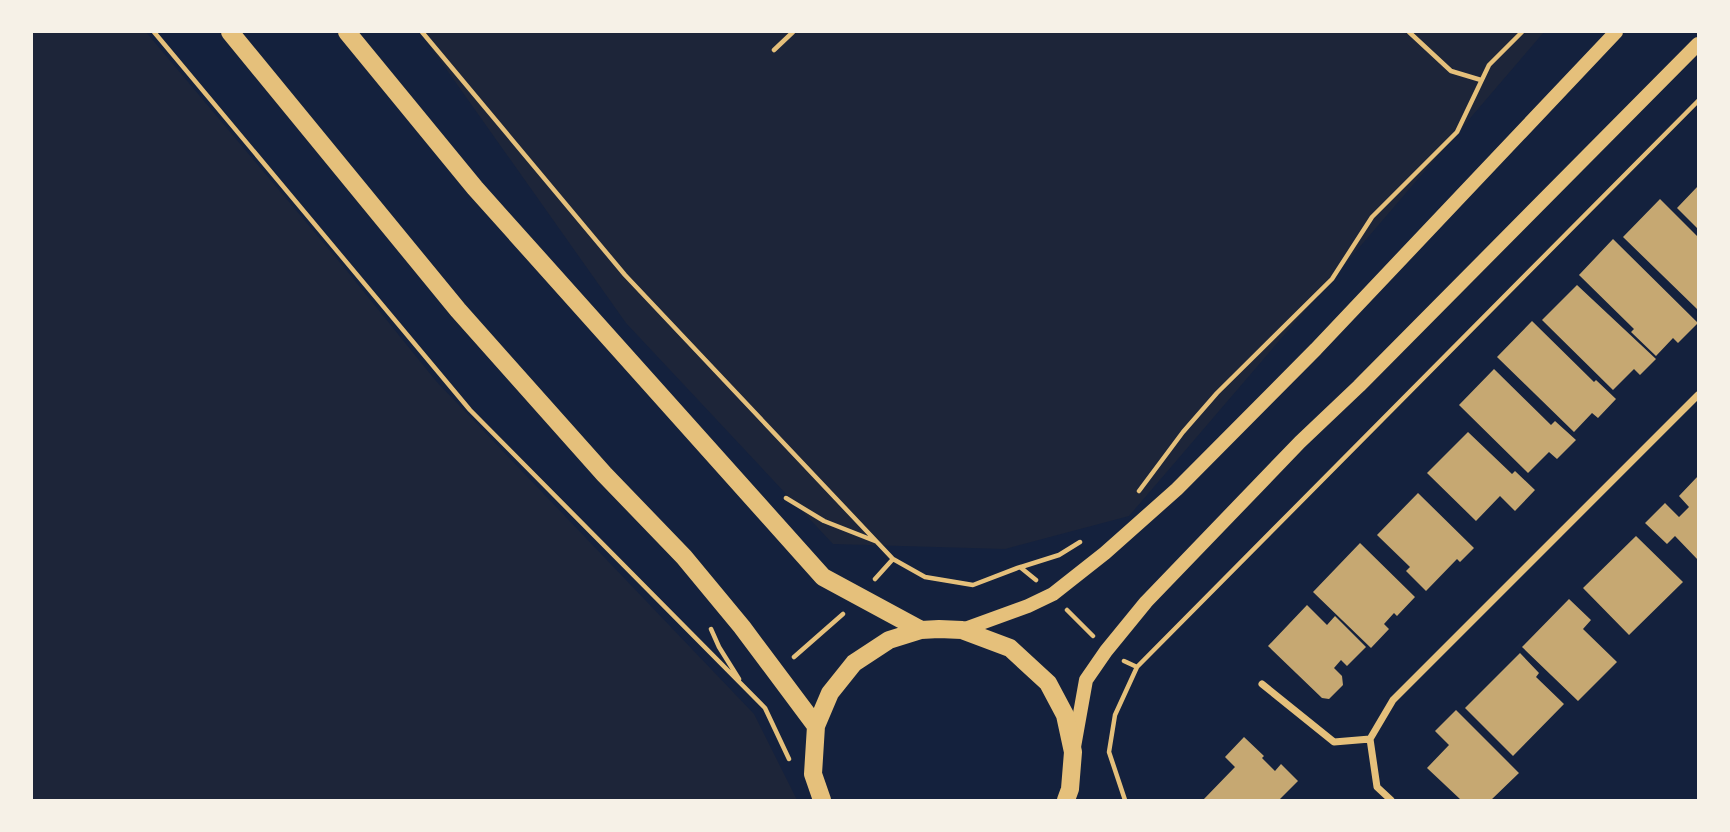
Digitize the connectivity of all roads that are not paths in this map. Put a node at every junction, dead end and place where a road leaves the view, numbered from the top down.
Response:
1 (230, 32) edge
2 (348, 32) edge
3 (1616, 32) edge
4 (1699, 44) edge
5 (1699, 395) edge
6 (921, 630) junction
7 (962, 630) junction
8 (1262, 684) dead end
9 (816, 726) junction
10 (1370, 739) junction
11 (1073, 752) junction
12 (1070, 797) edge
13 (822, 800) edge
14 (1391, 800) edge

1 - 9 main road
2 - 6 main road
3 - 7 main road
4 - 11 main road
5 - 10 street
6 - 7 main road
6 - 9 main road
7 - 11 main road
8 - 10 street
9 - 13 main road
10 - 14 street
11 - 12 main road

